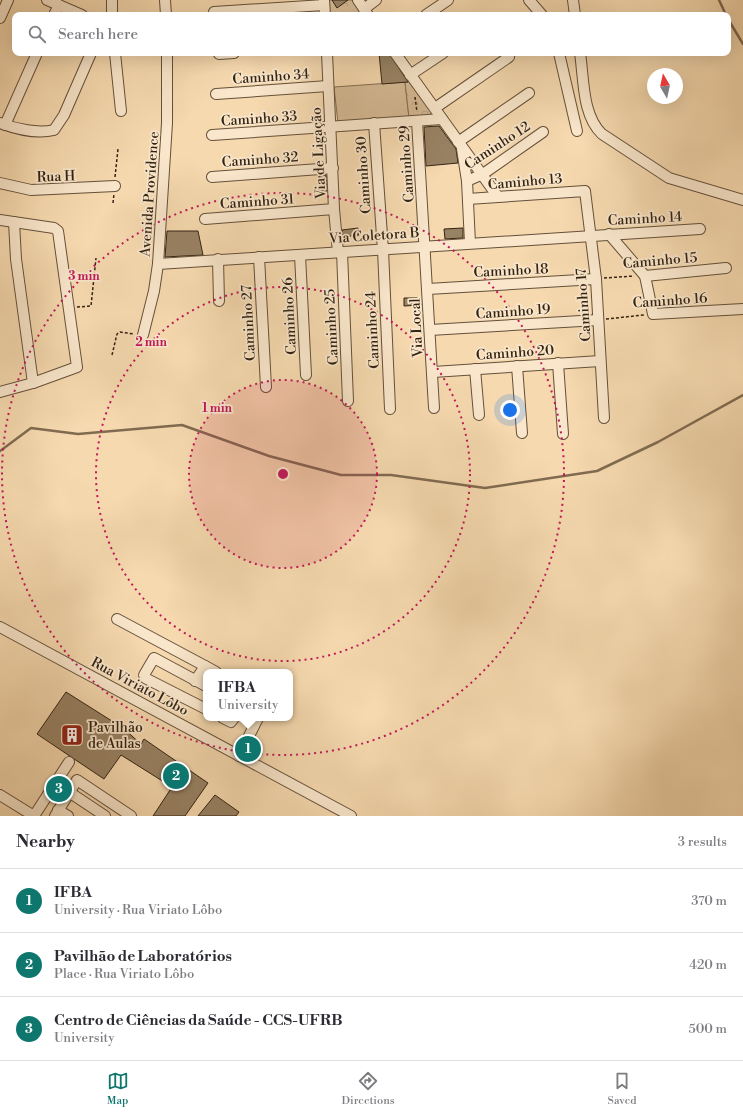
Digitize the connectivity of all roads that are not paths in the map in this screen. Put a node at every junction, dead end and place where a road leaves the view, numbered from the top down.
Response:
1 (8, 0) edge
2 (47, 0) edge
3 (112, 0) edge
4 (165, 0) edge
5 (358, 0) edge
6 (376, 0) edge
7 (448, 0) edge
8 (529, 0) edge
9 (573, 0) edge
10 (324, 2) edge
11 (59, 5) junction
12 (56, 12) edge
13 (75, 12) edge
14 (112, 12) edge
15 (166, 12) edge
16 (214, 12) dead end
17 (366, 12) edge
18 (430, 12) edge
19 (539, 12) edge
20 (575, 12) edge
21 (0, 18) edge
22 (36, 56) edge
23 (90, 56) edge
24 (115, 56) edge
25 (167, 56) edge
26 (327, 56) edge
27 (396, 56) edge
28 (439, 56) edge
29 (561, 56) edge
30 (580, 56) edge
31 (509, 57) dead end
32 (412, 77) junction
33 (328, 86) junction
34 (529, 92) dead end
35 (216, 94) dead end
36 (435, 108) junction
37 (121, 111) dead end
38 (442, 119) junction
39 (417, 120) junction
40 (374, 123) junction
41 (2, 124) edge
42 (331, 126) junction
43 (577, 131) dead end
44 (543, 132) dead end
45 (212, 135) dead end
46 (460, 145) junction
47 (333, 168) junction
48 (483, 174) junction
49 (212, 177) dead end
50 (466, 181) junction
51 (0, 183) edge
52 (115, 186) road end
53 (585, 191) joint
54 (498, 197) junction
55 (468, 200) junction
56 (743, 200) edge
57 (334, 209) junction
58 (205, 219) dead end
59 (0, 220) edge
60 (14, 222) junction
61 (700, 229) dead end
62 (609, 234) junction
63 (592, 235) junction
64 (470, 243) junction
65 (425, 246) junction
66 (383, 250) junction
67 (340, 252) junction
68 (300, 255) junction
69 (259, 257) junction
70 (218, 259) junction
71 (158, 264) junction
72 (726, 268) dead end
73 (645, 276) junction
74 (596, 279) junction
75 (428, 289) junction
76 (219, 301) dead end
77 (743, 309) edge
78 (598, 320) junction
79 (430, 330) junction
80 (143, 335) road end
81 (600, 361) junction
82 (558, 363) junction
83 (517, 366) junction
84 (475, 369) junction
85 (433, 372) junction
86 (306, 375) dead end
87 (33, 383) junction
88 (266, 387) dead end
89 (0, 392) edge
90 (348, 402) dead end
91 (434, 408) dead end
92 (390, 409) dead end
93 (479, 416) dead end
94 (604, 418) dead end
95 (522, 433) dead end
96 (563, 434) dead end
97 (117, 619) dead end
98 (0, 627) edge
99 (205, 666) junction
100 (210, 669) edge
101 (195, 681) junction
102 (203, 685) edge
103 (203, 707) edge
104 (256, 721) edge
105 (239, 756) junction
106 (69, 762) dead end
107 (69, 792) junction
108 (0, 794) edge
109 (56, 813) edge
110 (34, 816) edge
111 (68, 816) edge
112 (105, 816) edge
113 (131, 816) edge
114 (351, 816) edge

1 - 21 street
2 - 11 street
3 - 14 street
4 - 15 street
5 - 17 street
6 - 17 street
7 - 18 street
8 - 19 street
9 - 20 street
10 - 16 street
11 - 12 street
11 - 13 street
22 - 41 street
23 - 41 street
24 - 37 street
25 - 71 street, Avenida Providence
26 - 33 street, Via de Ligação
27 - 32 street
28 - 32 street
29 - 43 street
30 - 56 street
31 - 36 street
32 - 36 street
33 - 35 street, Caminho 34
33 - 42 street, Via de Ligação
34 - 46 street
36 - 38 street
38 - 39 street, Caminho 33
38 - 46 street
39 - 40 street, Caminho 33
39 - 65 street, Caminho 29
40 - 42 street, Caminho 33
40 - 66 street, Caminho 30
42 - 45 street, Caminho 33
42 - 47 street, Via de Ligação
44 - 48 street, Caminho 12
46 - 48 street
46 - 50 street
47 - 49 street, Caminho 32
47 - 57 street, Via de Ligação
48 - 50 street, Caminho 12
48 - 54 street
50 - 55 street
51 - 52 street, Rua H
53 - 54 street, Caminho 13
53 - 63 street, Caminho 17
54 - 55 street, Caminho 13
55 - 64 street
57 - 58 street, Caminho 31
57 - 67 street, Via de Ligação
59 - 60 street
60 - 87 street
60 - 87 street
61 - 62 street, Caminho 14
62 - 63 street, Caminho 14
62 - 73 street
63 - 64 street, Via Coletora B
63 - 74 street, Caminho 17
64 - 65 street, Via Coletora B
65 - 66 street, Via Coletora B
65 - 75 street, Via Local
66 - 67 street, Via Coletora B
66 - 92 street, Caminho 24
67 - 68 street, Via Coletora B
67 - 90 street, Caminho 25
68 - 69 street, Via Coletora B
68 - 86 street, Caminho 26
69 - 70 street, Via Coletora B
69 - 88 street, Caminho 27
70 - 71 street, Via Coletora B
70 - 76 street
71 - 80 street, Avenida Providence
72 - 73 street, Caminho 15
73 - 77 street, Caminho 16
74 - 75 street, Caminho 18
74 - 78 street, Caminho 17
75 - 79 street, Via Local
78 - 79 street, Caminho 19
78 - 81 street, Caminho 17
79 - 85 street, Via Local
81 - 82 street, Caminho 20
81 - 94 street, Caminho 17
82 - 83 street, Caminho 20
82 - 96 street
83 - 84 street, Caminho 20
83 - 95 street
84 - 85 street, Caminho 20
84 - 93 street
85 - 91 street, Via Local
87 - 89 street
97 - 99 street
98 - 105 street, Rua Viriato Lôbo
99 - 100 street
99 - 101 street
101 - 102 street
101 - 103 street
104 - 105 street
105 - 114 street, Rua Viriato Lôbo
106 - 110 street
107 - 109 street
107 - 112 street
107 - 113 street
108 - 110 street
109 - 111 street

